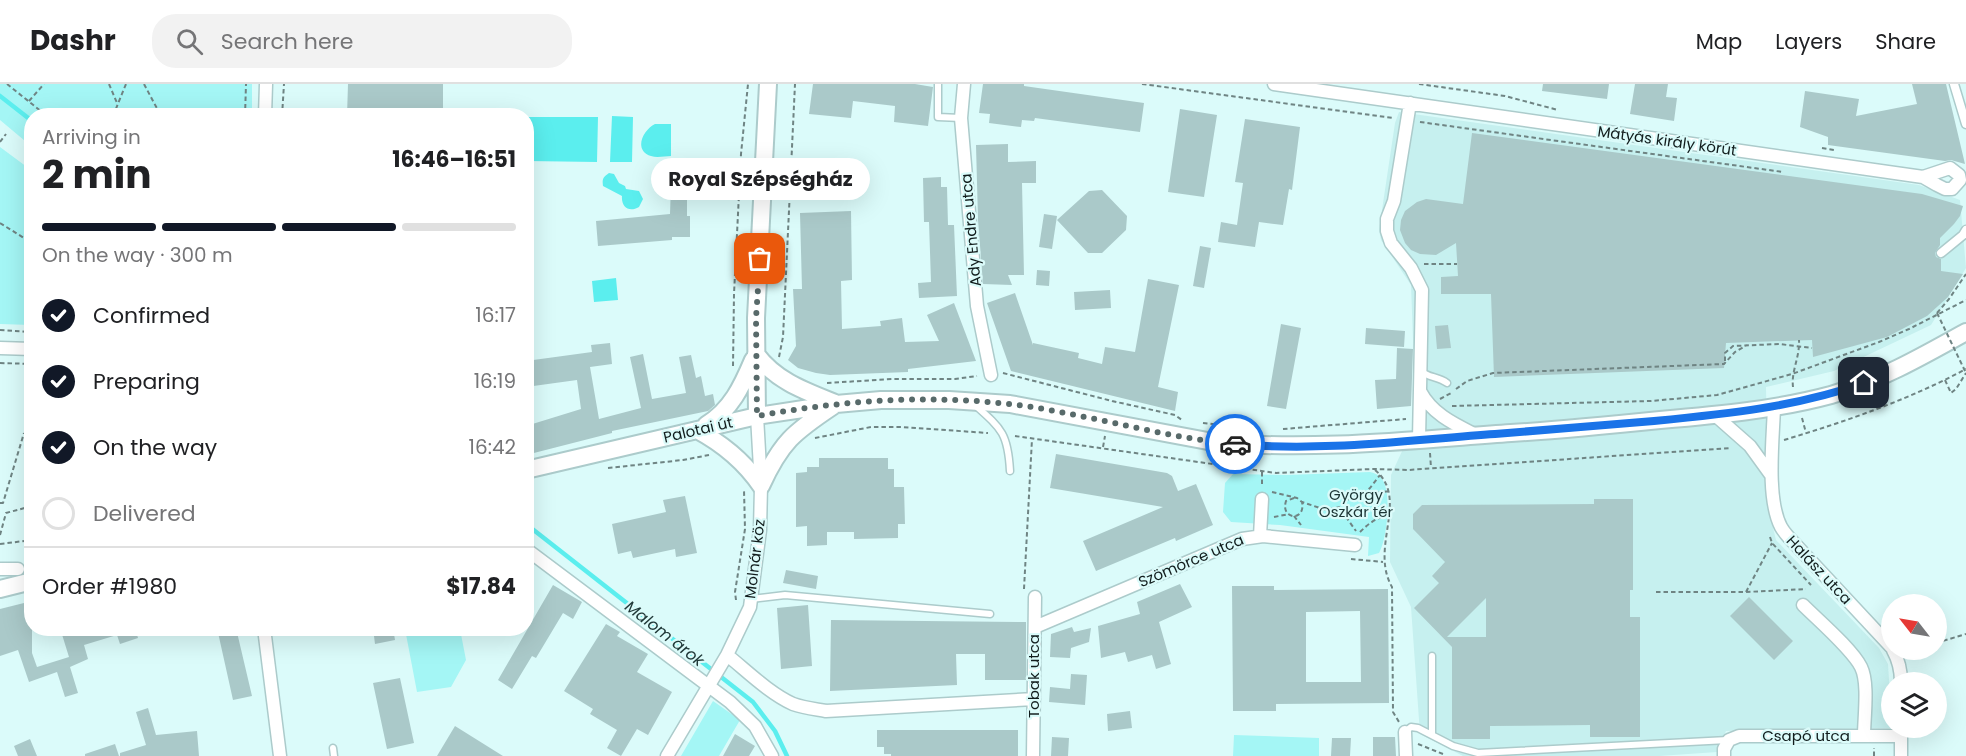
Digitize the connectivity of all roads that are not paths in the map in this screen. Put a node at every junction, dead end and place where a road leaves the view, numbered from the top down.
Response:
1 (266, 84) edge
2 (768, 84) edge
3 (938, 84) edge
4 (964, 84) edge
5 (1274, 84) edge
6 (1954, 84) edge
7 (1410, 104) junction
8 (265, 108) edge
9 (962, 118) junction
10 (1966, 124) edge
11 (1923, 177) dead end
12 (1965, 234) edge
13 (1941, 254) dead end
14 (1966, 332) edge
15 (0, 348) edge
16 (24, 349) edge
17 (756, 354) junction
18 (1420, 369) junction
19 (991, 375) road end
20 (1447, 383) dead end
21 (1419, 389) junction
22 (970, 401) junction
23 (836, 404) junction
24 (1774, 406) junction
25 (757, 416) junction
26 (1716, 416) junction
27 (697, 430) junction
28 (1477, 435) junction
29 (1419, 440) junction
30 (534, 468) edge
31 (1010, 471) dead end
32 (1772, 476) junction
33 (753, 486) junction
34 (1262, 499) dead end
35 (1260, 536) junction
36 (1355, 545) dead end
37 (534, 555) edge
38 (0, 569) edge
39 (18, 569) dead end
40 (24, 583) edge
41 (0, 589) edge
42 (1030, 593) road end
43 (751, 598) junction
44 (1803, 605) dead end
45 (990, 614) dead end
46 (1035, 627) junction
47 (265, 636) edge
48 (1881, 637) edge
49 (727, 655) junction
50 (1432, 656) dead end
51 (711, 682) junction
52 (1034, 699) junction
53 (1405, 732) joint
54 (1881, 734) edge
55 (1432, 735) junction
56 (1864, 736) junction
57 (1901, 738) edge
58 (1729, 740) junction
59 (333, 748) dead end
60 (280, 756) edge
61 (334, 756) edge
62 (667, 756) edge
63 (772, 756) edge
64 (1033, 756) edge
65 (1406, 756) edge
66 (1724, 756) edge
67 (1901, 756) edge

1 - 8 street
2 - 17 main road
3 - 9 lane
4 - 9 street, Ady Endre utca
5 - 7 street, Mátyás király körút
6 - 10 street
7 - 11 street, Mátyás király körút
7 - 18 street
9 - 19 street, Ady Endre utca
12 - 13 street
14 - 24 main road, Palotai út
15 - 16 street
17 - 23 main road
17 - 25 main road
17 - 27 main road
18 - 20 lane
18 - 21 street
21 - 28 street
21 - 29 street
22 - 23 main road, Palotai út
22 - 29 main road, Palotai út
22 - 31 lane
23 - 25 main road, Palotai út
23 - 33 main road
24 - 26 main road, Palotai út
24 - 32 street, Halász utca
25 - 27 main road, Palotai út
25 - 33 street
26 - 28 main road, Palotai út
26 - 32 street
27 - 30 main road, Palotai út
27 - 33 main road
28 - 29 main road, Palotai út
32 - 48 street, Halász utca
33 - 43 street, Molnár köz
34 - 35 street
35 - 36 street, Szömörce utca
35 - 46 street, Szömörce utca
37 - 51 street
38 - 39 street
40 - 41 main road
42 - 46 street, Tobak utca
43 - 45 lane
43 - 49 street, Molnár köz
44 - 56 street
46 - 52 street, Tobak utca
47 - 60 street
49 - 51 street, Molnár köz
49 - 52 street
50 - 55 lane
51 - 62 street, Molnár köz
51 - 63 street
52 - 64 street, Tobak utca
53 - 55 lane
53 - 65 street
54 - 56 street, Csapó utca
55 - 58 lane
56 - 58 street, Csapó utca
57 - 67 street
58 - 66 street
59 - 61 lane

